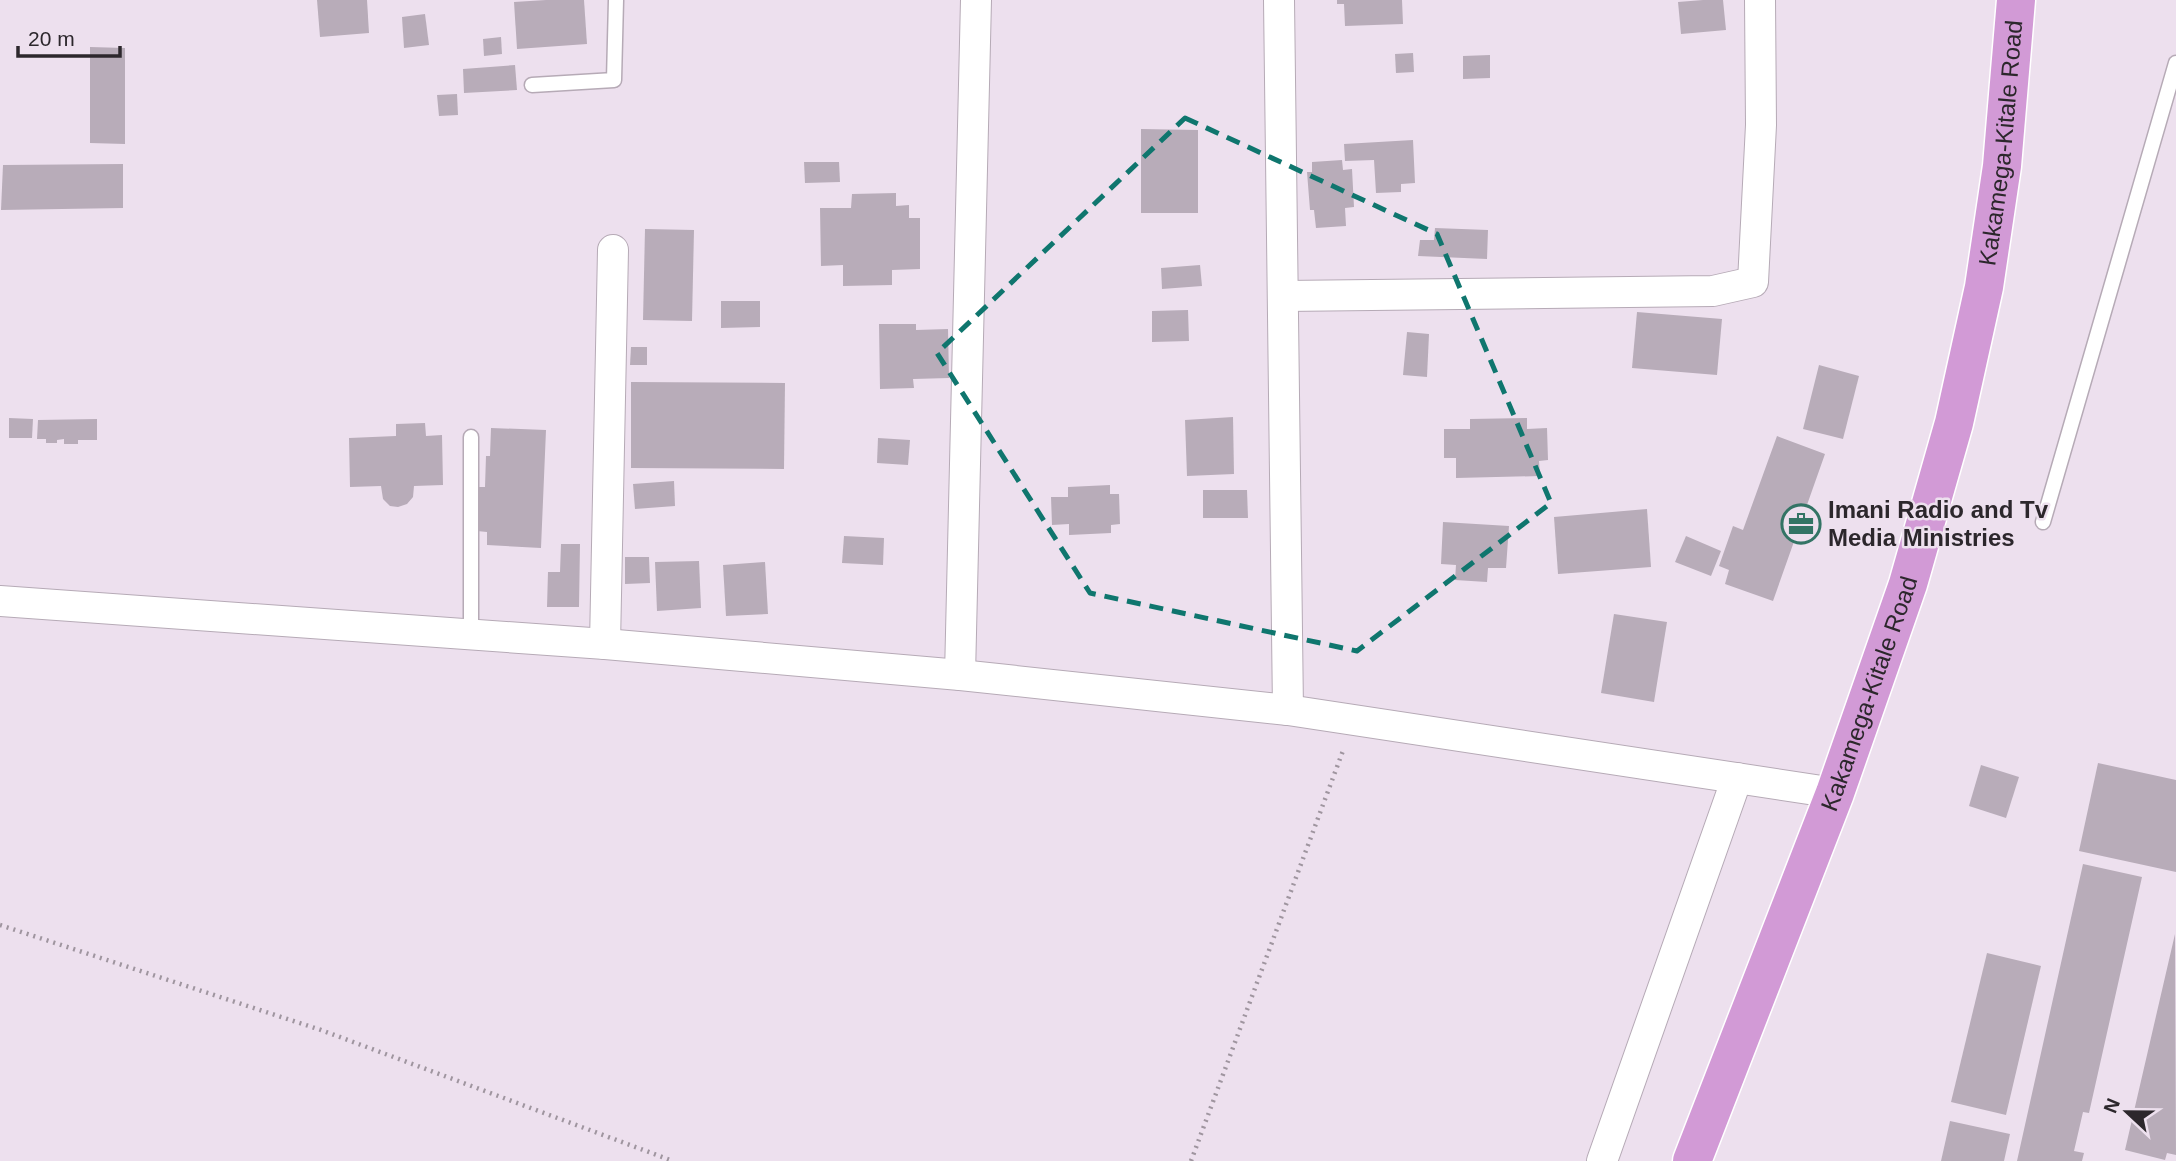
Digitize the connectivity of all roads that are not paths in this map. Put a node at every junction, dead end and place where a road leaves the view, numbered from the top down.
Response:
1 (616, 0) edge
2 (976, 0) edge
3 (1279, 0) edge
4 (1760, 0) edge
5 (2016, 0) edge
6 (2176, 64) edge
7 (532, 85) dead end
8 (613, 250) dead end
9 (1284, 296) junction
10 (471, 437) dead end
11 (2043, 522) dead end
12 (0, 601) edge
13 (471, 634) junction
14 (606, 644) junction
15 (960, 676) junction
16 (1288, 710) junction
17 (1737, 778) junction
18 (1835, 793) junction
19 (1602, 1161) edge
20 (1692, 1161) edge

1 - 7 lane
2 - 15 street
3 - 9 street
4 - 9 street
5 - 18 highway, Kakamega-Kitale Road
6 - 11 lane
8 - 14 street
9 - 16 street
10 - 13 lane
12 - 13 street
13 - 14 street
14 - 15 street
15 - 16 street
16 - 17 street
17 - 18 street
17 - 19 street
18 - 20 highway, Kakamega-Kitale Road

